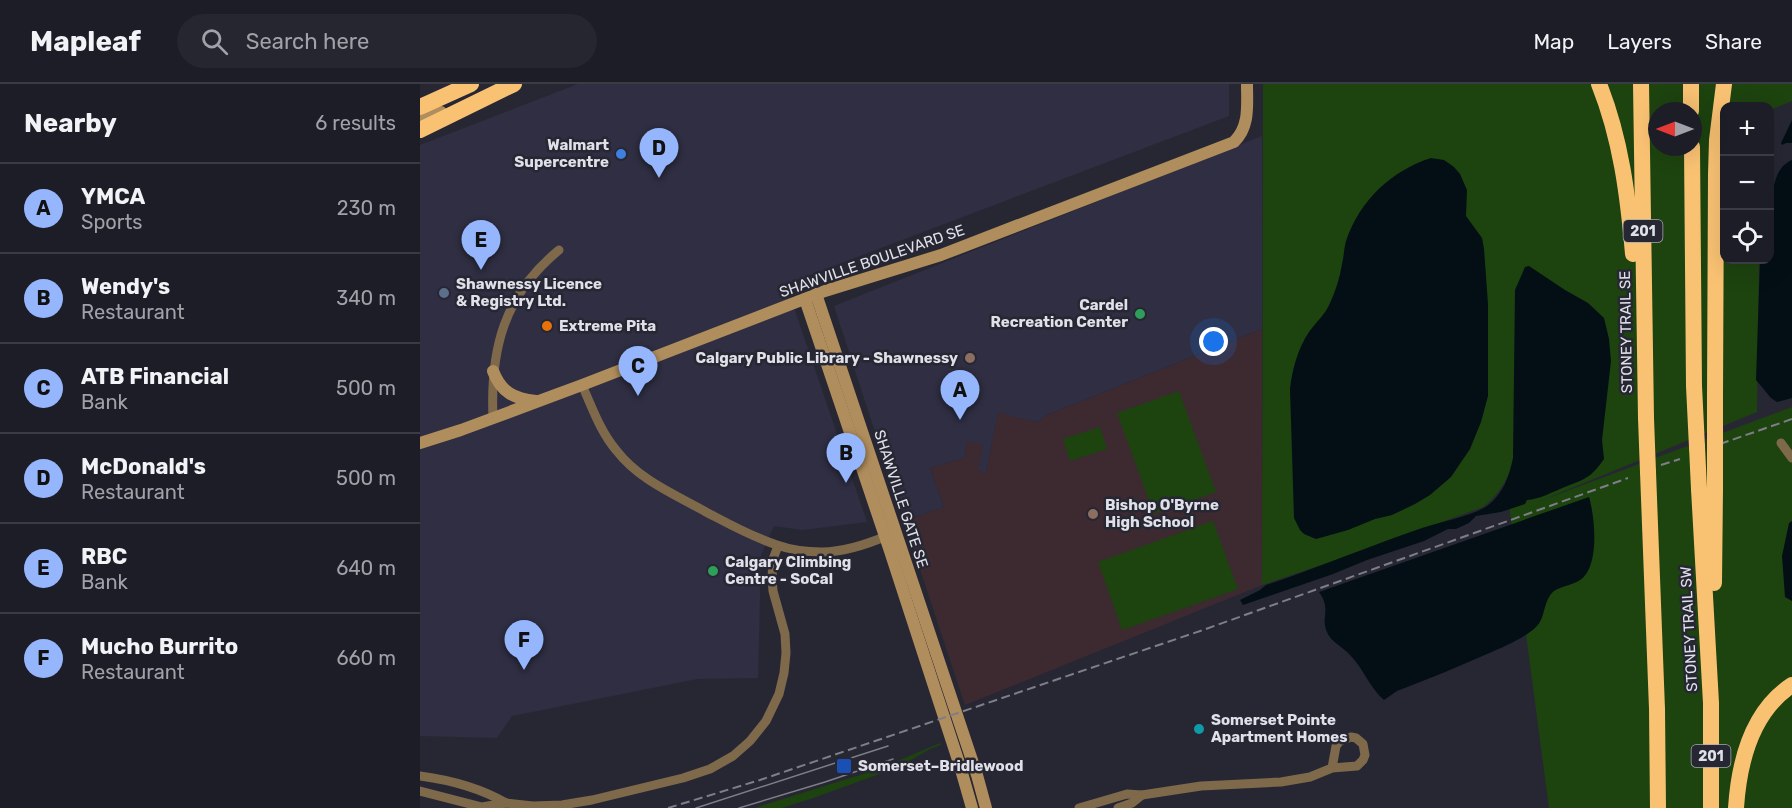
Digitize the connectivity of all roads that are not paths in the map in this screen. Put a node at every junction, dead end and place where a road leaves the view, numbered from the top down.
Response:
1 (455, 84) edge
2 (471, 84) edge
3 (509, 84) edge
4 (514, 84) edge
5 (1247, 84) edge
6 (1641, 84) edge
7 (1691, 84) edge
8 (1724, 84) edge
9 (1600, 85) edge
10 (420, 98) edge
11 (1691, 102) edge
12 (420, 107) edge
13 (420, 120) edge
14 (420, 130) edge
15 (1692, 156) edge
16 (559, 250) dead end
17 (811, 296) junction
18 (493, 371) junction
19 (1644, 377) junction
20 (582, 385) junction
21 (540, 401) junction
22 (493, 418) junction
23 (461, 430) junction
24 (420, 443) edge
25 (1781, 443) dead end
26 (420, 452) edge
27 (1792, 458) edge
28 (1707, 489) junction
29 (891, 534) junction
30 (778, 546) junction
31 (1792, 685) edge
32 (1332, 768) dead end
33 (420, 776) edge
34 (420, 791) edge
35 (1142, 795) junction
36 (506, 803) junction
37 (1085, 807) edge
38 (972, 808) edge
39 (986, 808) edge
40 (1118, 808) edge
41 (1658, 808) edge
42 (1711, 808) edge
43 (1736, 808) edge

1 - 10 highway
2 - 12 highway
3 - 13 street
4 - 14 highway
5 - 17 street, SHAWVILLE BOULEVARD SE
6 - 19 highway, STONEY TRAIL SE / 201
7 - 11 highway
8 - 28 highway, bridge
9 - 19 highway
15 - 28 highway, bridge
16 - 18 street
17 - 20 street, SHAWVILLE BOULEVARD SE
17 - 29 street, SHAWVILLE GATE SE
18 - 21 street
18 - 22 street
19 - 41 highway, STONEY TRAIL SE / 201, bridge
20 - 21 street, SHAWVILLE BOULEVARD SE
20 - 30 street
21 - 22 street, SHAWVILLE BOULEVARD SE
22 - 23 street, SHAWVILLE BOULEVARD SE
23 - 24 street, SHAWVILLE BOULEVARD SE
23 - 26 street, SHAWVILLE BOULEVARD SE
25 - 27 street
28 - 42 highway, STONEY TRAIL SW / 201
29 - 30 street
29 - 38 street, SHAWVILLE GATE SE
29 - 39 street, SHAWVILLE GATE SE
30 - 36 street
31 - 43 highway
32 - 35 street
33 - 36 street
34 - 36 street
35 - 37 street
35 - 40 street

